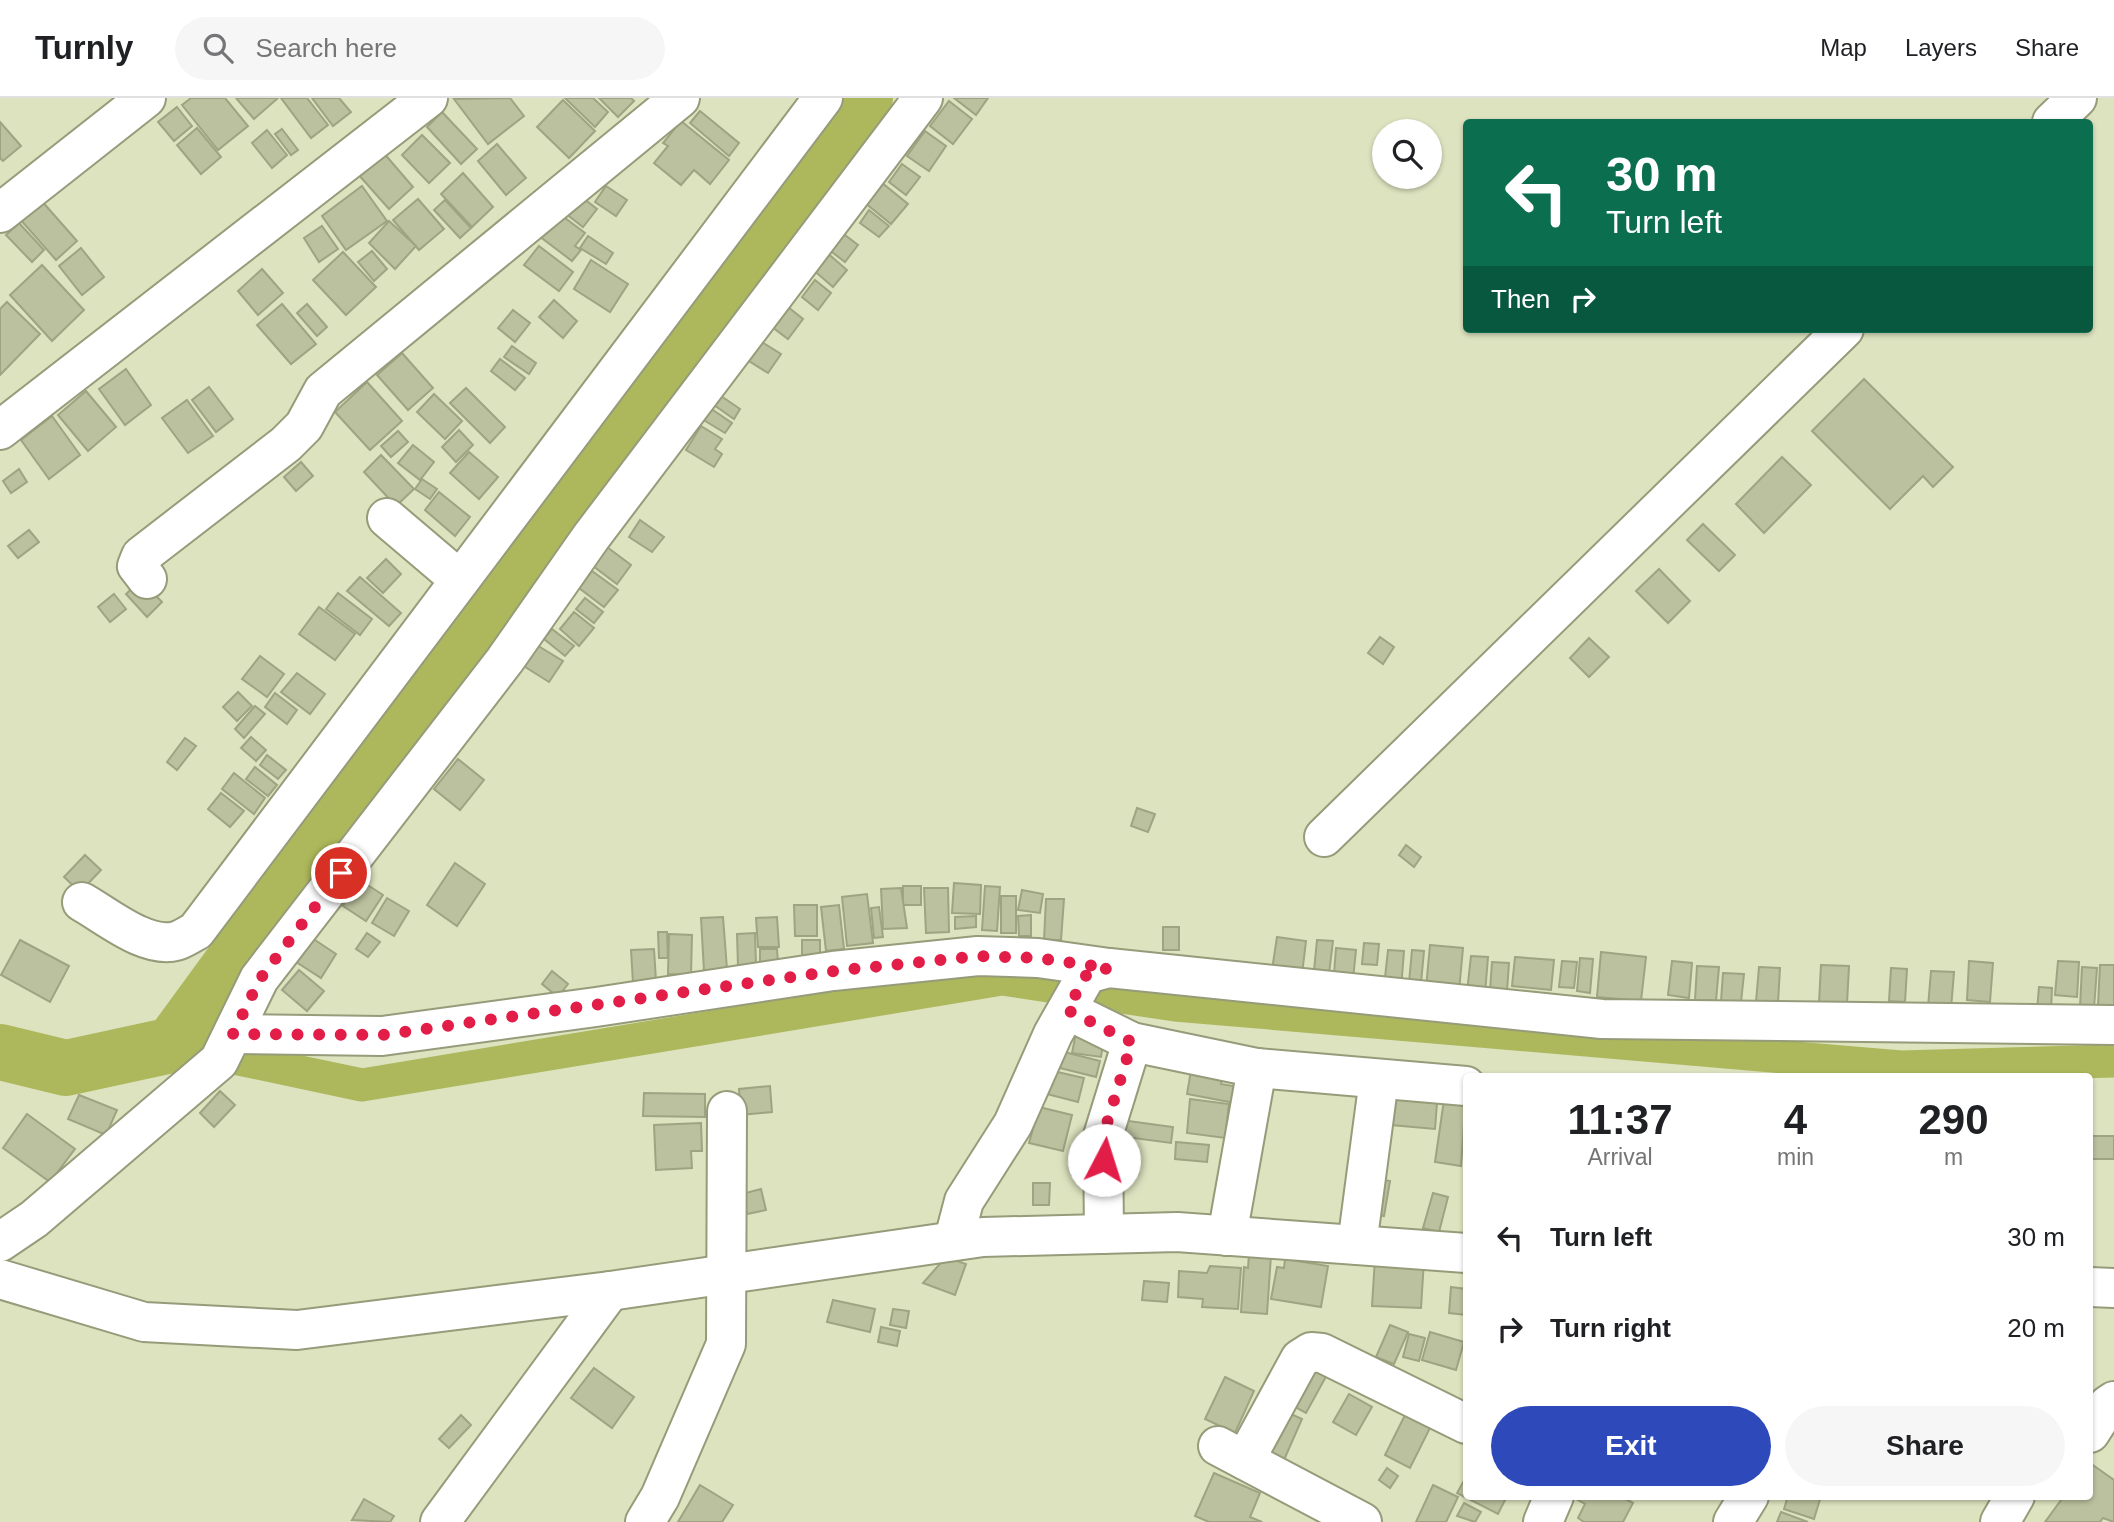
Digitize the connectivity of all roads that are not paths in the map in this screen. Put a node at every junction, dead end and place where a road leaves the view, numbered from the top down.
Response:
1 (146, 98) edge
2 (428, 98) edge
3 (823, 98) edge
4 (923, 98) edge
5 (2077, 98) edge
6 (666, 103) edge
7 (2055, 119) edge
8 (0, 213) edge
9 (1840, 333) edge
10 (0, 430) edge
11 (387, 518) dead end
12 (147, 579) dead end
13 (460, 580) junction
14 (1324, 837) dead end
15 (82, 902) dead end
16 (1084, 988) junction
17 (2114, 1025) edge
18 (1132, 1042) junction
19 (226, 1048) junction
20 (1257, 1068) junction
21 (1379, 1079) junction
22 (1463, 1086) edge
23 (727, 1111) dead end
24 (1104, 1234) junction
25 (1227, 1236) junction
26 (954, 1239) junction
27 (0, 1242) edge
28 (1357, 1245) junction
29 (1463, 1253) edge
30 (728, 1274) junction
31 (0, 1279) edge
32 (2093, 1287) edge
33 (2114, 1288) edge
34 (610, 1291) junction
35 (2114, 1401) edge
36 (1463, 1423) edge
37 (2093, 1428) edge
38 (1552, 1500) edge
39 (1747, 1500) edge
40 (2013, 1500) edge
41 (440, 1522) edge
42 (645, 1522) edge
43 (1362, 1522) edge
44 (1543, 1522) edge
45 (1733, 1522) edge
46 (2000, 1522) edge

1 - 8 street
2 - 10 street
3 - 13 street
4 - 19 street
5 - 7 street
6 - 12 street
9 - 14 street
11 - 13 street
13 - 15 street
16 - 17 street
16 - 18 street
16 - 19 street
16 - 26 street
18 - 20 street
18 - 24 street
19 - 27 street
20 - 21 street
20 - 25 street
21 - 22 street
21 - 28 street
23 - 30 street
24 - 25 street
24 - 26 street
25 - 28 street
26 - 30 street
28 - 29 street
30 - 34 street
30 - 42 street
31 - 34 street
32 - 33 street
34 - 41 street
35 - 37 street
36 - 43 street
38 - 44 street
39 - 45 street
40 - 46 street

